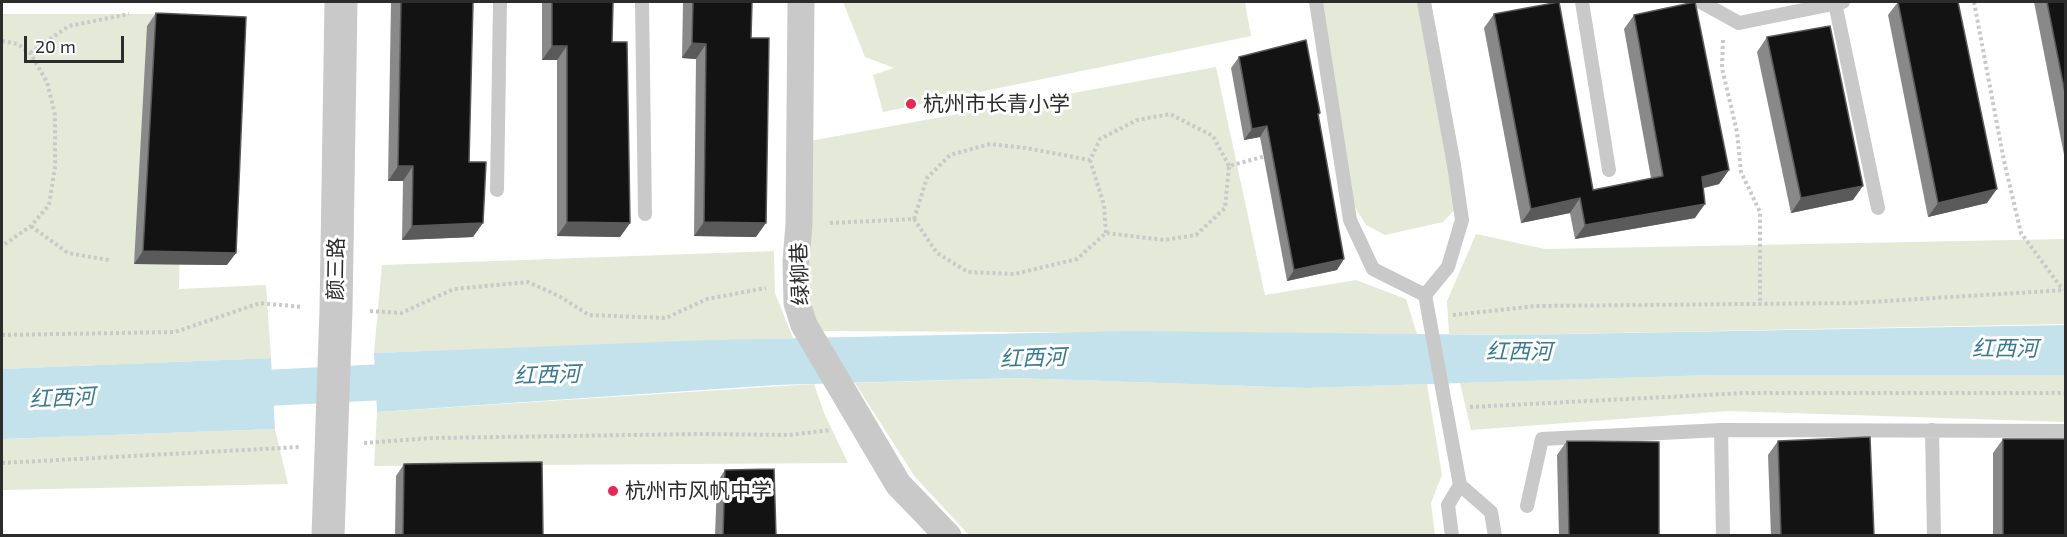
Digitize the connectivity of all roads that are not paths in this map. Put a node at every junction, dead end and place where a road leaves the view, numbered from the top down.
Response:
1 (341, 2) edge
2 (500, 2) edge
3 (642, 2) edge
4 (801, 2) edge
5 (1316, 2) edge
6 (1424, 2) edge
7 (1582, 2) edge
8 (1701, 2) edge
9 (1839, 2) edge
10 (1609, 170) dead end
11 (497, 190) dead end
12 (1878, 208) dead end
13 (645, 214) dead end
14 (1425, 295) junction
15 (1721, 430) junction
16 (1932, 430) junction
17 (2066, 431) edge
18 (1460, 485) junction
19 (1527, 506) dead end
20 (328, 536) edge
21 (948, 536) edge
22 (1452, 536) edge
23 (1494, 536) edge
24 (1723, 536) edge
25 (1934, 536) edge

1 - 20 street, 颜三路
2 - 11 lane
3 - 13 lane
4 - 21 street, 绿柳巷
5 - 14 lane
6 - 14 lane
7 - 10 lane
8 - 9 lane
9 - 12 lane
14 - 18 lane
15 - 16 lane
15 - 19 lane
15 - 24 lane
16 - 17 lane
16 - 25 lane
18 - 22 lane
18 - 23 lane

